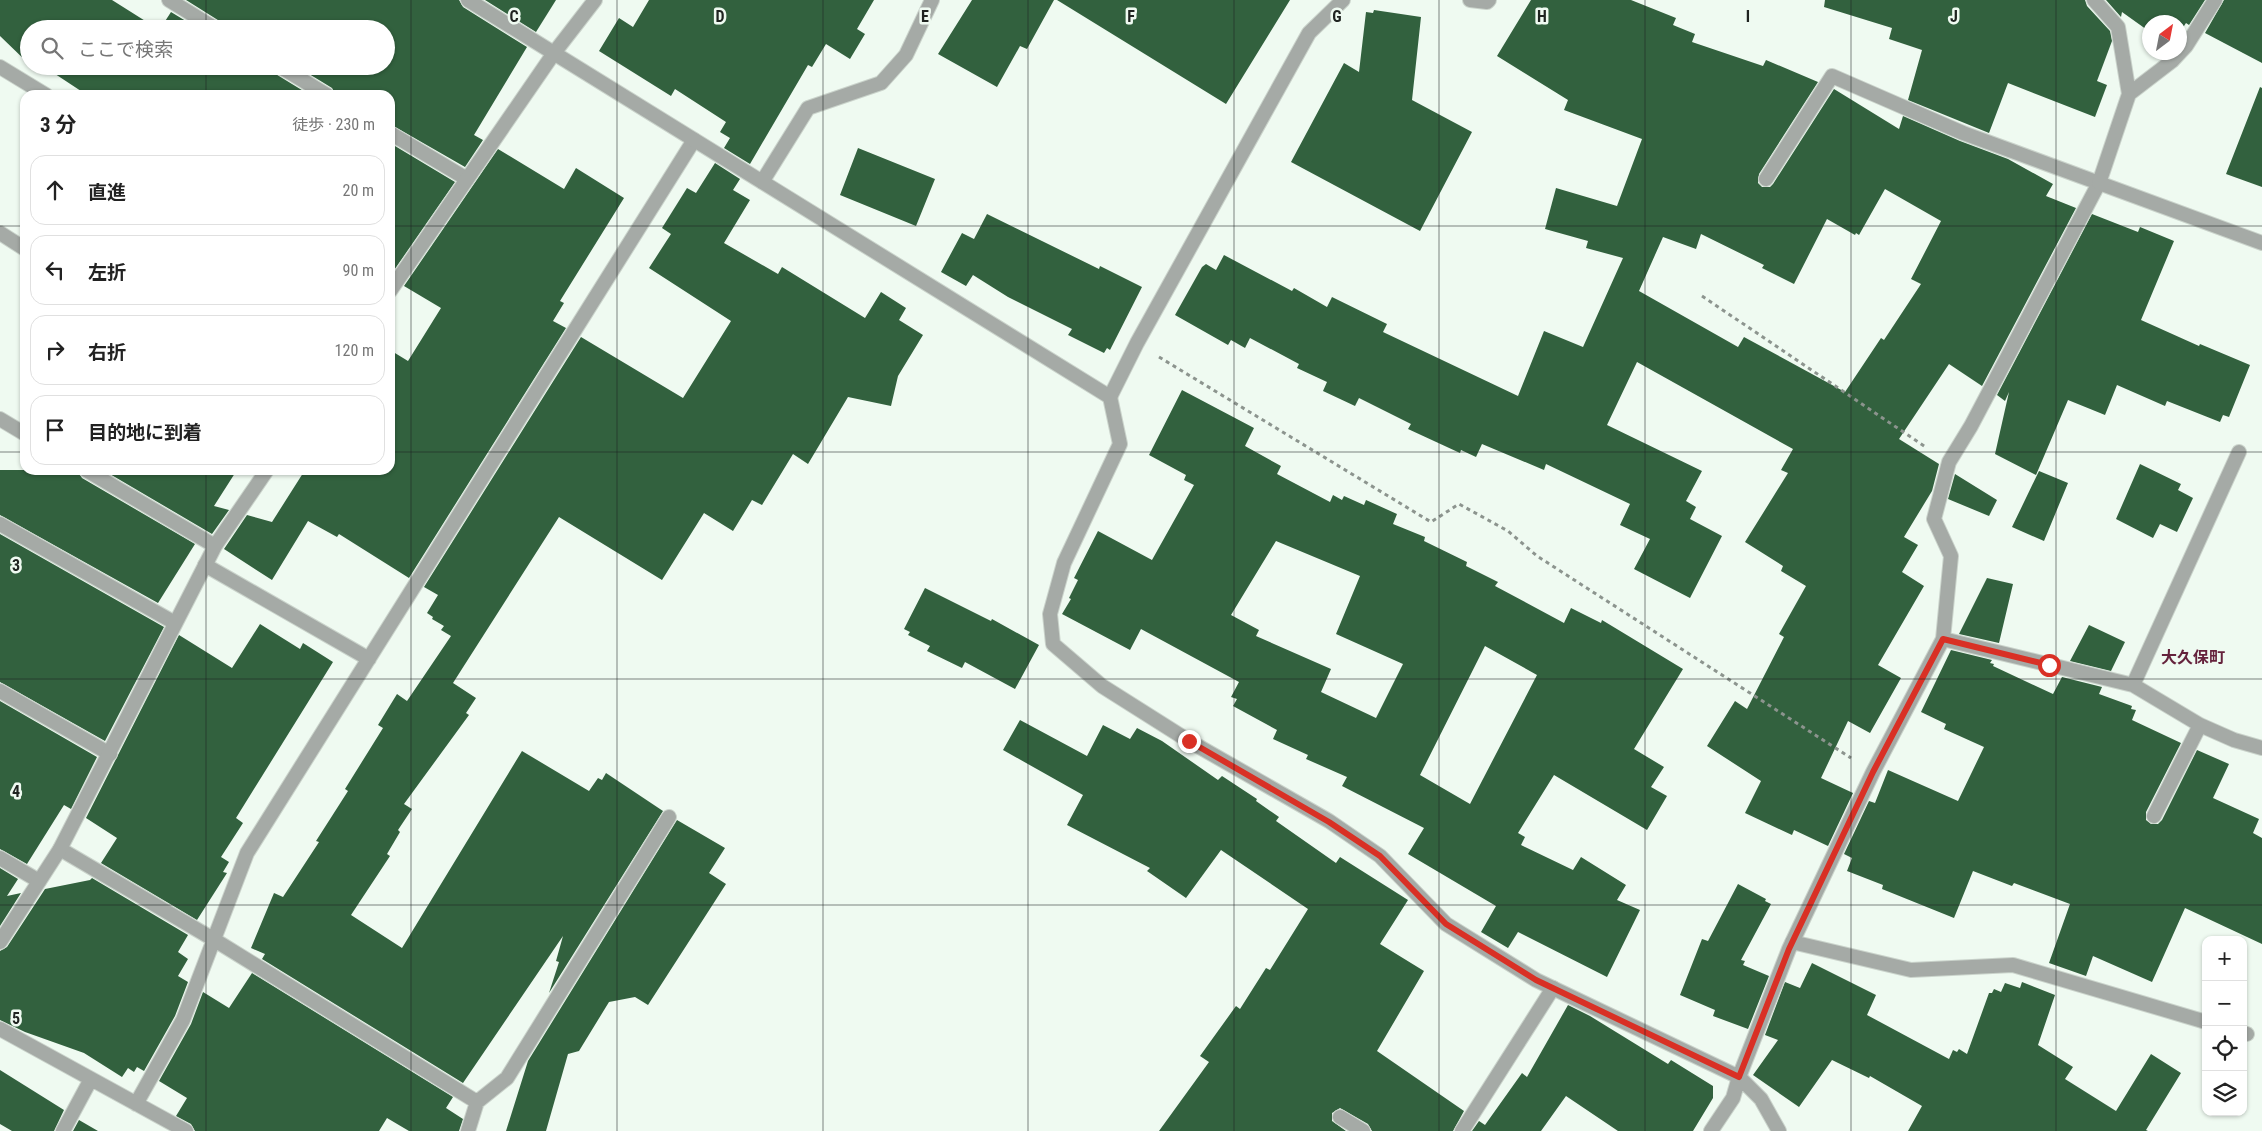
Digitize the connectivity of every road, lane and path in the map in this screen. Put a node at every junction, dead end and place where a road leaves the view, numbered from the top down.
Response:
1 (168, 0) edge
2 (468, 0) edge
3 (595, 0) edge
4 (932, 0) edge
5 (1343, 0) edge
6 (1470, 0) edge
7 (1489, 0) edge
8 (2094, 0) edge
9 (2215, 0) edge
10 (201, 20) edge
11 (554, 53) junction
12 (0, 67) edge
13 (294, 75) edge
14 (38, 90) edge
15 (318, 90) edge
16 (2128, 94) junction
17 (395, 136) edge
18 (694, 140) junction
19 (467, 179) junction
20 (1766, 179) dead end
21 (762, 182) junction
22 (2099, 183) junction
23 (0, 233) edge
24 (2262, 243) edge
25 (20, 246) edge
26 (395, 284) edge
27 (1702, 296) dead end
28 (1137, 343) junction
29 (1110, 397) junction
30 (0, 419) edge
31 (20, 431) edge
32 (2239, 452) dead end
33 (1949, 462) junction
34 (94, 475) edge
35 (264, 475) edge
36 (0, 524) edge
37 (215, 546) junction
38 (205, 565) junction
39 (175, 623) junction
40 (1943, 639) junction
41 (369, 659) junction
42 (2133, 685) junction
43 (0, 691) edge
44 (2200, 725) junction
45 (2262, 748) edge
46 (110, 754) junction
47 (1873, 772) junction
48 (2154, 816) dead end
49 (670, 817) dead end
50 (60, 849) junction
51 (0, 858) edge
52 (40, 881) junction
53 (213, 939) junction
54 (0, 942) edge
55 (1792, 942) junction
56 (1553, 988) junction
57 (2202, 1021) edge
58 (0, 1029) edge
59 (1739, 1077) junction
60 (91, 1079) junction
61 (477, 1102) junction
62 (136, 1104) junction
63 (1340, 1117) dead end
64 (63, 1131) edge
65 (186, 1131) edge
66 (468, 1131) edge
67 (1364, 1131) edge
68 (1462, 1131) edge
69 (1711, 1131) edge
70 (1779, 1131) edge

1 - 10 street
2 - 11 street
3 - 11 street
4 - 21 street
5 - 28 street
6 - 7 street
8 - 16 street
9 - 16 street
11 - 18 street
11 - 19 street
12 - 14 street
13 - 15 street
16 - 22 street
17 - 19 street
18 - 21 street
18 - 41 street
19 - 26 street
20 - 22 street
21 - 29 street
22 - 24 street
22 - 33 street
23 - 25 street
27 - 33 path
28 - 29 street
28 - 47 path
29 - 56 street
30 - 31 street
32 - 42 street
33 - 40 street
34 - 37 street
35 - 37 street
36 - 39 street
37 - 38 street
38 - 39 street
38 - 41 street
39 - 46 street
40 - 42 street
40 - 47 street
41 - 53 street
42 - 44 street
43 - 46 street
44 - 45 street
44 - 48 street
46 - 50 street
47 - 55 street
49 - 61 street
50 - 52 street
50 - 53 street
51 - 52 street
52 - 54 street
53 - 61 street
53 - 62 street
55 - 57 street
55 - 59 street
56 - 59 street
56 - 68 street
58 - 60 street
59 - 69 street
59 - 70 street
60 - 62 street
60 - 64 street
61 - 66 street
62 - 65 street
63 - 67 street

